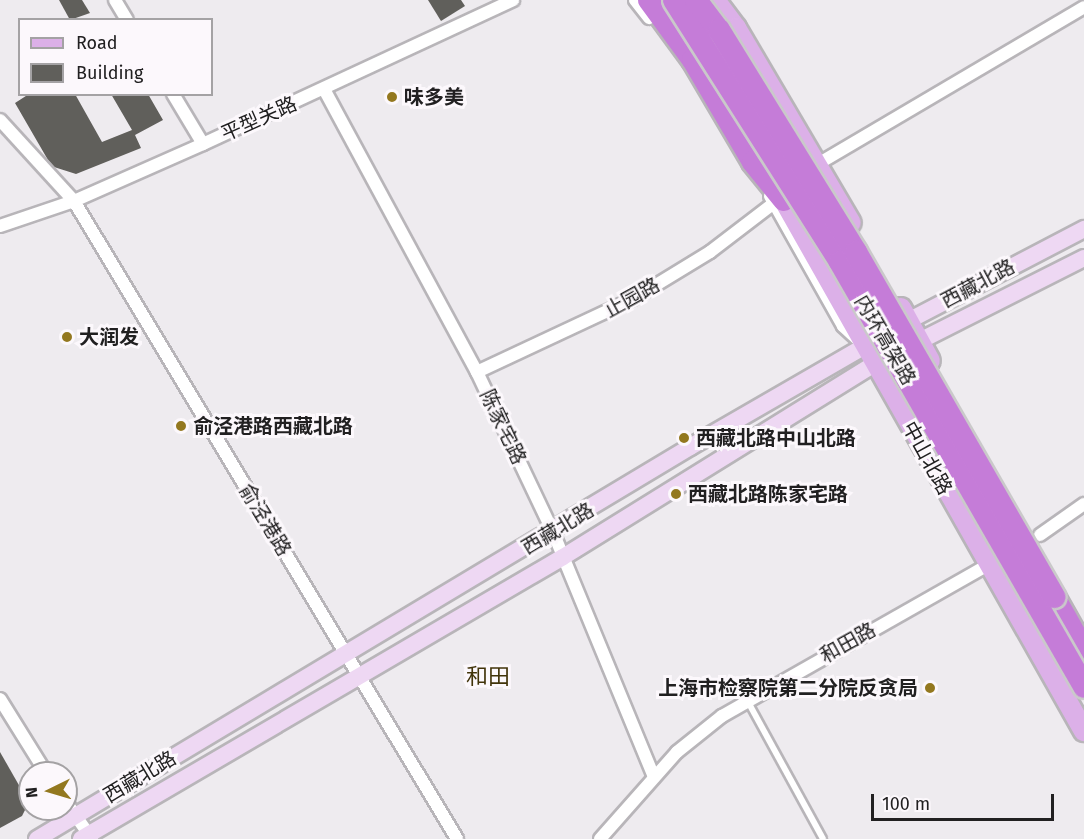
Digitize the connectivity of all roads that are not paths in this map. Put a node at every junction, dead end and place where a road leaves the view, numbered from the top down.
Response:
1 (115, 0) edge
2 (513, 0) edge
3 (635, 0) edge
4 (649, 0) edge
5 (659, 0) edge
6 (674, 0) edge
7 (696, 0) edge
8 (715, 0) edge
9 (1084, 7) edge
10 (126, 18) edge
11 (325, 91) junction
12 (174, 96) edge
13 (0, 120) edge
14 (203, 144) junction
15 (816, 165) junction
16 (74, 201) junction
17 (779, 201) junction
18 (0, 226) edge
19 (1084, 228) edge
20 (1084, 258) edge
21 (908, 321) junction
22 (920, 341) junction
23 (870, 356) junction
24 (477, 372) junction
25 (1084, 504) edge
26 (553, 532) junction
27 (1037, 538) junction
28 (563, 557) junction
29 (987, 565) junction
30 (1054, 597) junction
31 (1084, 629) edge
32 (1084, 635) edge
33 (1084, 650) edge
34 (346, 655) junction
35 (358, 677) junction
36 (1084, 687) edge
37 (0, 699) edge
38 (747, 699) junction
39 (1084, 731) edge
40 (39, 761) edge
41 (654, 777) junction
42 (78, 815) edge
43 (78, 820) edge
44 (68, 821) edge
45 (88, 837) edge
46 (38, 839) edge
47 (457, 839) edge
48 (600, 839) edge
49 (823, 839) edge

1 - 10 street
2 - 11 street, 平型关路
3 - 17 street
4 - 17 highway
5 - 17 main road, 中山北路
6 - 36 highway, 内环高架路, bridge
7 - 30 highway, 内环高架路, bridge
8 - 15 main road
9 - 15 street
11 - 14 street, 平型关路
11 - 24 street, 陈家宅路
12 - 14 street
13 - 16 street, 俞泾港路
14 - 16 street, 平型关路
15 - 21 main road
16 - 18 street, 平型关路
16 - 34 street, 俞泾港路
17 - 23 main road, 中山北路
17 - 24 street, 止园路
19 - 21 main road, 西藏北路
20 - 22 main road, 西藏北路
21 - 22 main road
21 - 23 main road, 西藏北路
22 - 23 main road, 西藏北路
22 - 27 main road
23 - 26 main road, 西藏北路
23 - 28 main road, 西藏北路
23 - 29 main road, 中山北路
24 - 26 street, 陈家宅路
25 - 27 street, 和田路
26 - 28 street, 陈家宅路
26 - 34 main road, 西藏北路
27 - 29 street, 和田路
27 - 31 main road
28 - 35 main road, 西藏北路
28 - 41 street, 陈家宅路
29 - 38 street, 和田路
29 - 39 main road, 中山北路
30 - 32 highway
30 - 33 highway, 内环高架路
34 - 35 street, 俞泾港路
34 - 42 main road, 西藏北路
35 - 45 main road, 西藏北路
35 - 47 street, 俞泾港路
37 - 40 street
38 - 41 street, 和田路
38 - 49 lane
41 - 48 street, 和田路
43 - 45 street
44 - 46 main road, 西藏北路

